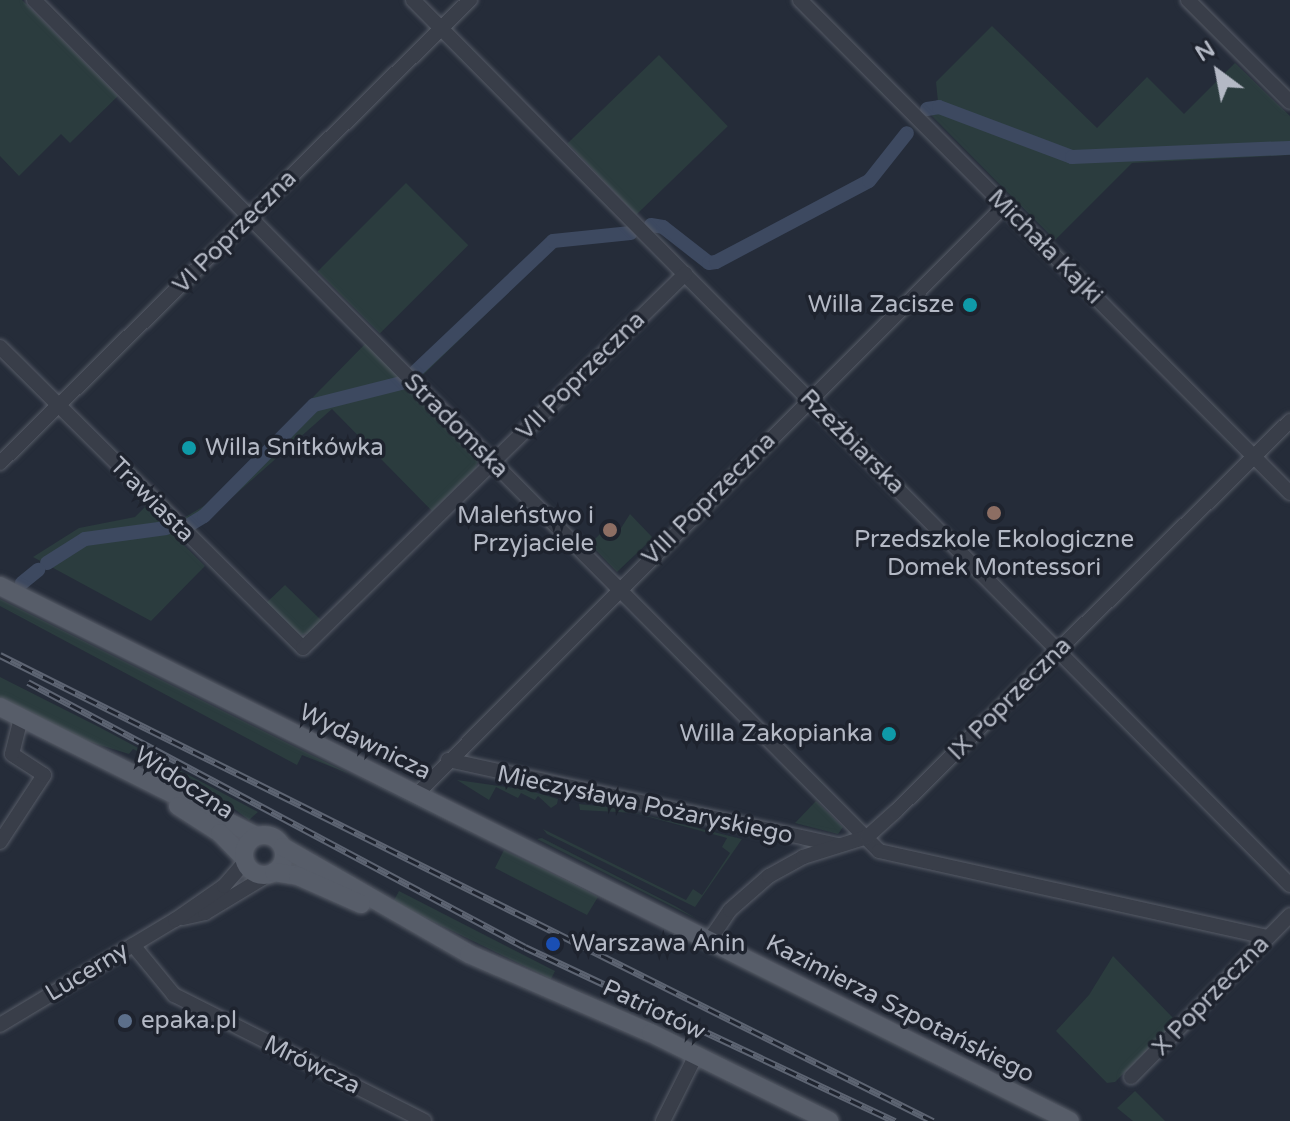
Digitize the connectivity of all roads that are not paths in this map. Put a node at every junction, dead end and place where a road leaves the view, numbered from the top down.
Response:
1 (34, 0) edge
2 (413, 0) edge
3 (470, 0) edge
4 (800, 0) edge
5 (1188, 0) edge
6 (441, 29) junction
7 (1290, 102) edge
8 (1004, 206) junction
9 (250, 216) junction
10 (685, 274) junction
11 (0, 347) edge
12 (809, 399) junction
13 (58, 405) junction
14 (1290, 421) edge
15 (1253, 456) junction
16 (0, 463) edge
17 (492, 463) junction
18 (1290, 493) edge
19 (0, 586) edge
20 (619, 589) junction
21 (307, 647) joint
22 (1058, 650) junction
23 (0, 707) edge
24 (21, 718) junction
25 (94, 754) junction
26 (448, 760) junction
27 (416, 795) junction
28 (256, 836) junction
29 (867, 837) junction
30 (0, 842) edge
31 (842, 846) junction
32 (283, 847) junction
33 (244, 859) junction
34 (271, 874) junction
35 (1290, 885) edge
36 (222, 896) junction
37 (1290, 915) edge
38 (414, 925) junction
39 (1268, 937) junction
40 (709, 941) junction
41 (133, 945) junction
42 (0, 1025) edge
43 (696, 1055) junction
44 (1131, 1077) dead end
45 (424, 1121) edge
46 (663, 1121) edge
47 (829, 1121) edge
48 (1070, 1121) edge

1 - 9 street, Stradomska
2 - 6 street, Rzeźbiarska
3 - 6 street, VI Poprzeczna
4 - 8 street, Michała Kajki
5 - 7 street
6 - 9 street, VI Poprzeczna
6 - 10 street, Rzeźbiarska
8 - 12 street, VIII Poprzeczna
8 - 15 street, Michała Kajki
9 - 13 street, VI Poprzeczna
9 - 17 street, Stradomska
10 - 12 street, Rzeźbiarska
10 - 17 street, VII Poprzeczna
11 - 13 street, Trawiasta
12 - 20 street, VIII Poprzeczna
12 - 22 street, Rzeźbiarska
13 - 16 street, VI Poprzeczna
13 - 21 street, Trawiasta
14 - 15 street, IX Poprzeczna
15 - 18 street, Michała Kajki
15 - 22 street, IX Poprzeczna
17 - 20 street, Stradomska
17 - 21 street, VII Poprzeczna
19 - 27 main road, Wydawnicza
20 - 26 street, VIII Poprzeczna
20 - 29 street, Stradomska
22 - 29 street, IX Poprzeczna
22 - 35 street, Rzeźbiarska
23 - 24 main road, Widoczna
24 - 25 main road, Widoczna
24 - 30 street
25 - 28 main road, Widoczna
25 - 33 main road, Widoczna
26 - 27 street, VIII Poprzeczna
26 - 31 street, Mieczysława Pożaryskiego
27 - 40 main road, Wydawnicza
28 - 32 main road
28 - 33 main road
29 - 31 street, IX Poprzeczna
29 - 39 street, Stradomska
31 - 40 street, IX Poprzeczna
32 - 34 main road
32 - 38 main road, Patriotów
33 - 34 main road
33 - 36 street, Lucerny
34 - 36 street, Lucerny
34 - 38 main road, Patriotów
36 - 41 street, Lucerny
37 - 39 street, X Poprzeczna
38 - 43 main road, Patriotów
39 - 44 street, X Poprzeczna
40 - 48 main road, Kazimierza Szpotańskiego
41 - 42 street, Lucerny
41 - 45 street, Mrówcza
43 - 46 street
43 - 47 main road, Patriotów

